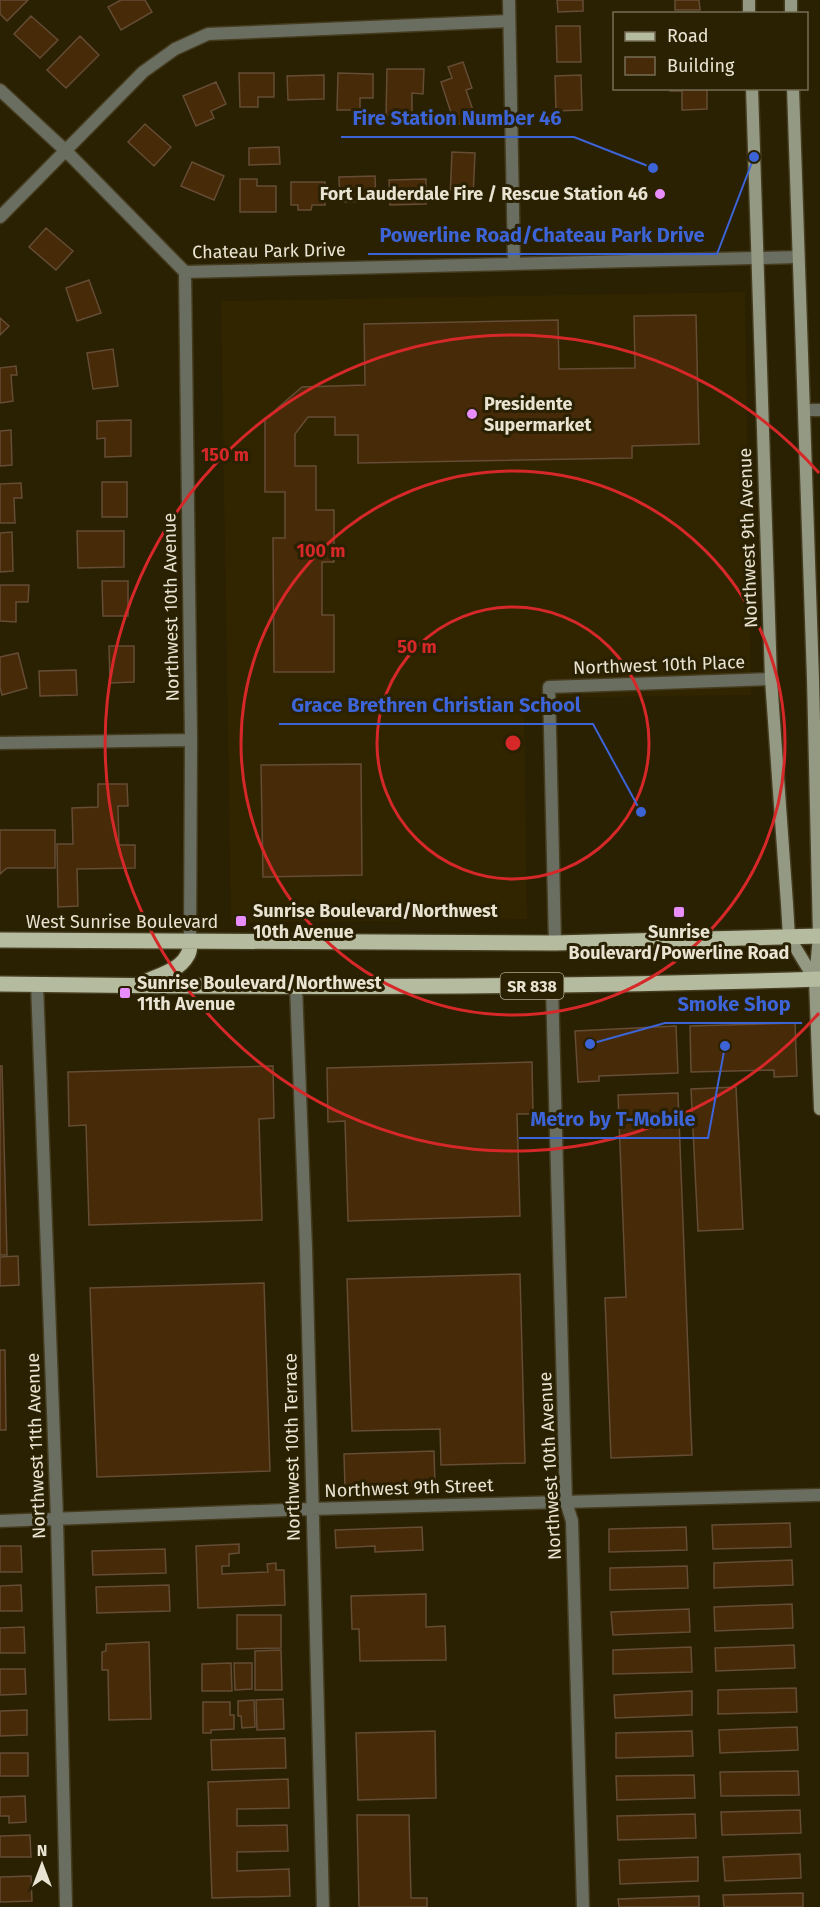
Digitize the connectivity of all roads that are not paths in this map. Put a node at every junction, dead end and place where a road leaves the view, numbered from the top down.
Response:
1 (509, 0) edge
2 (509, 21) junction
3 (0, 90) edge
4 (752, 90) edge
5 (794, 90) edge
6 (66, 152) junction
7 (0, 217) edge
8 (798, 257) junction
9 (757, 258) junction
10 (514, 264) junction
11 (185, 272) junction
12 (804, 410) junction
13 (820, 410) edge
14 (771, 679) junction
15 (191, 740) junction
16 (0, 743) edge
17 (820, 936) edge
18 (789, 937) junction
19 (0, 940) edge
20 (190, 942) junction
21 (555, 943) junction
22 (818, 980) edge
23 (0, 984) edge
24 (37, 984) junction
25 (132, 986) junction
26 (552, 986) junction
27 (296, 987) junction
28 (820, 1109) edge
29 (820, 1495) edge
30 (566, 1502) junction
31 (311, 1509) junction
32 (57, 1519) junction
33 (0, 1521) edge
34 (66, 1907) edge
35 (323, 1907) edge
36 (583, 1907) edge

1 - 2 street
2 - 6 street
2 - 10 street
3 - 6 street, Chateau Park Drive
4 - 9 main road, Northwest 9th Avenue
5 - 8 main road, Northwest 9th Avenue
6 - 7 street
6 - 11 street, Chateau Park Drive
8 - 9 street, Chateau Park Drive
8 - 12 main road, Northwest 9th Avenue
9 - 10 street, Chateau Park Drive
9 - 14 main road, Northwest 9th Avenue
10 - 11 street, Chateau Park Drive
11 - 15 street, Northwest 10th Avenue
12 - 13 street
12 - 17 main road, Northwest 9th Avenue
14 - 18 main road, Northwest 9th Avenue
14 - 21 street, Northwest 10th Place
15 - 16 street
15 - 20 street, Northwest 10th Avenue
17 - 18 main road, West Sunrise Boulevard
17 - 22 main road, Northwest 9th Avenue
18 - 21 main road, West Sunrise Boulevard
18 - 22 main road, Northwest 9th Avenue
19 - 20 main road, West Sunrise Boulevard
20 - 21 main road, West Sunrise Boulevard
20 - 25 main road
22 - 26 main road, SR 838
22 - 28 main road, Northwest 9th Avenue
23 - 24 main road, SR 838
24 - 25 main road, SR 838
24 - 32 street, Northwest 11th Avenue
25 - 27 main road, SR 838
26 - 27 main road, SR 838
26 - 30 street, Northwest 10th Avenue
27 - 31 street, Northwest 10th Terrace
29 - 30 street, Northwest 9th Street
30 - 31 street, Northwest 9th Street
30 - 36 street, Northwest 10th Avenue
31 - 32 street, Northwest 9th Street
31 - 35 street, Northwest 10th Terrace
32 - 33 street, Northwest 9th Street
32 - 34 street, Northwest 11th Avenue

